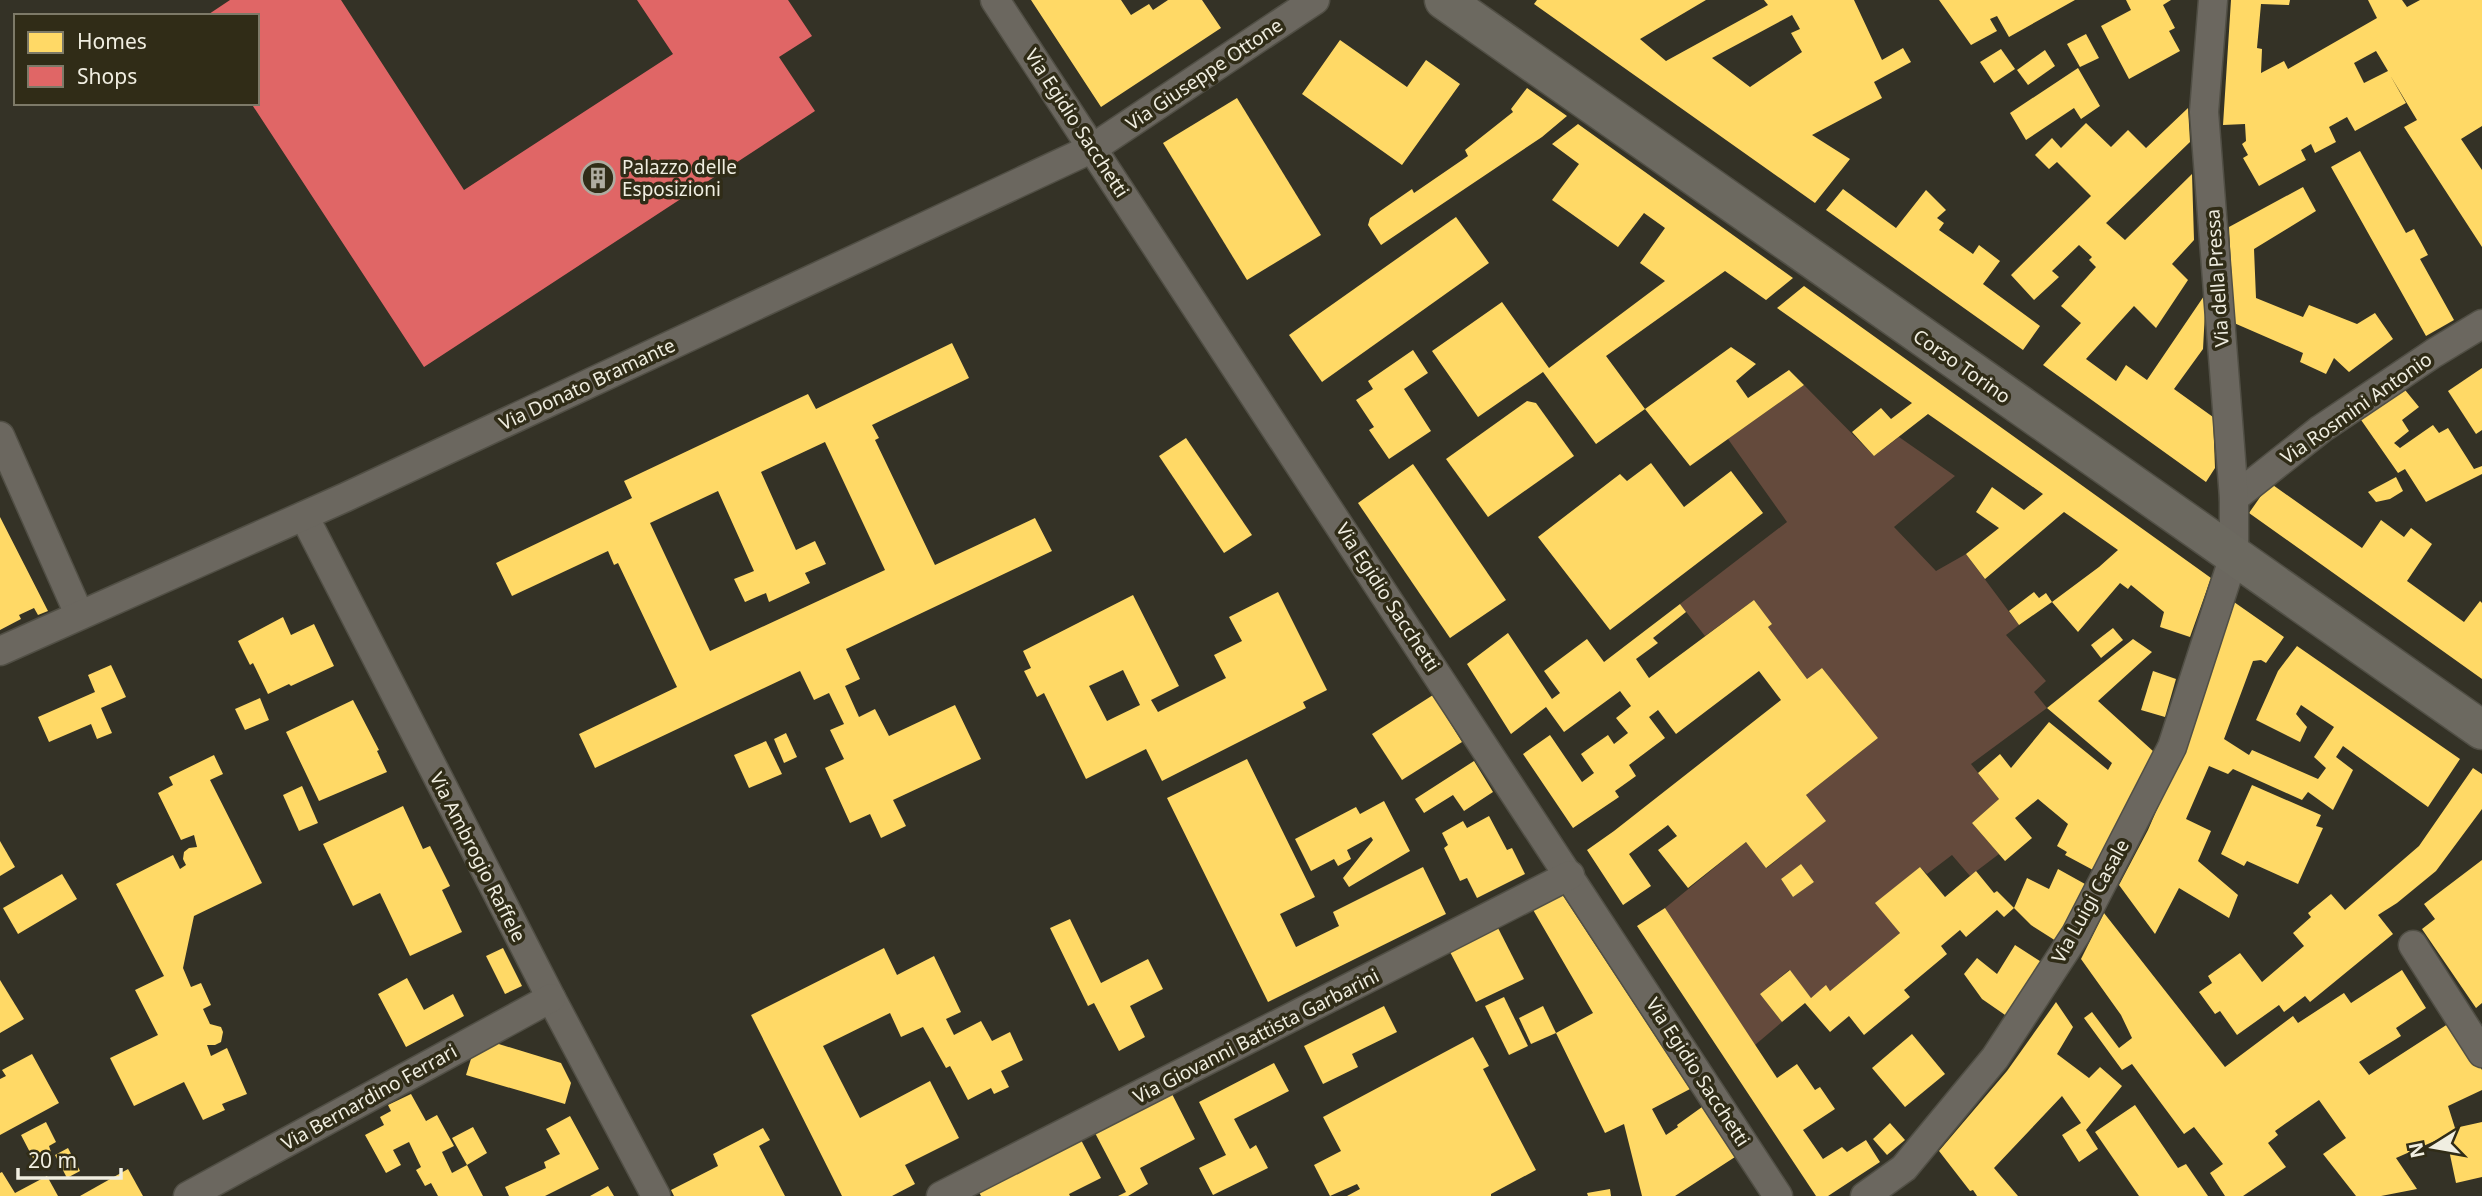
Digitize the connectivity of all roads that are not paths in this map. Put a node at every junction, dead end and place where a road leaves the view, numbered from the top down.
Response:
1 (995, 0) edge
2 (1315, 0) edge
3 (1444, 0) edge
4 (2213, 0) edge
5 (1093, 148) junction
6 (2482, 324) edge
7 (0, 436) edge
8 (2234, 498) junction
9 (304, 516) junction
10 (2234, 556) junction
11 (79, 614) junction
12 (0, 650) edge
13 (2482, 730) edge
14 (1570, 875) junction
15 (2413, 945) dead end
16 (551, 998) junction
17 (2482, 1053) edge
18 (188, 1196) edge
19 (656, 1196) edge
20 (941, 1196) edge
21 (1778, 1196) edge
22 (1865, 1196) edge

1 - 5 street, Via Egidio Sacchetti
2 - 5 street, Via Giuseppe Ottone
3 - 10 main road, Corso Torino
4 - 8 street, Via della Pressa
5 - 9 street, Via Donato Bramante
5 - 14 street, Via Egidio Sacchetti
6 - 8 street, Via Rosmini Antonio
7 - 11 street
8 - 10 street, Via della Pressa
9 - 11 street, Via Donato Bramante
9 - 16 street, Via Ambrogio Raffele
10 - 13 main road, Corso Torino
10 - 22 street, Via Luigi Casale
11 - 12 street, Via Donato Bramante
14 - 20 street, Via Giovanni Battista Garbarini
14 - 21 street, Via Egidio Sacchetti
15 - 17 street
16 - 18 street, Via Bernardino Ferrari
16 - 19 street, Via Ambrogio Raffele

